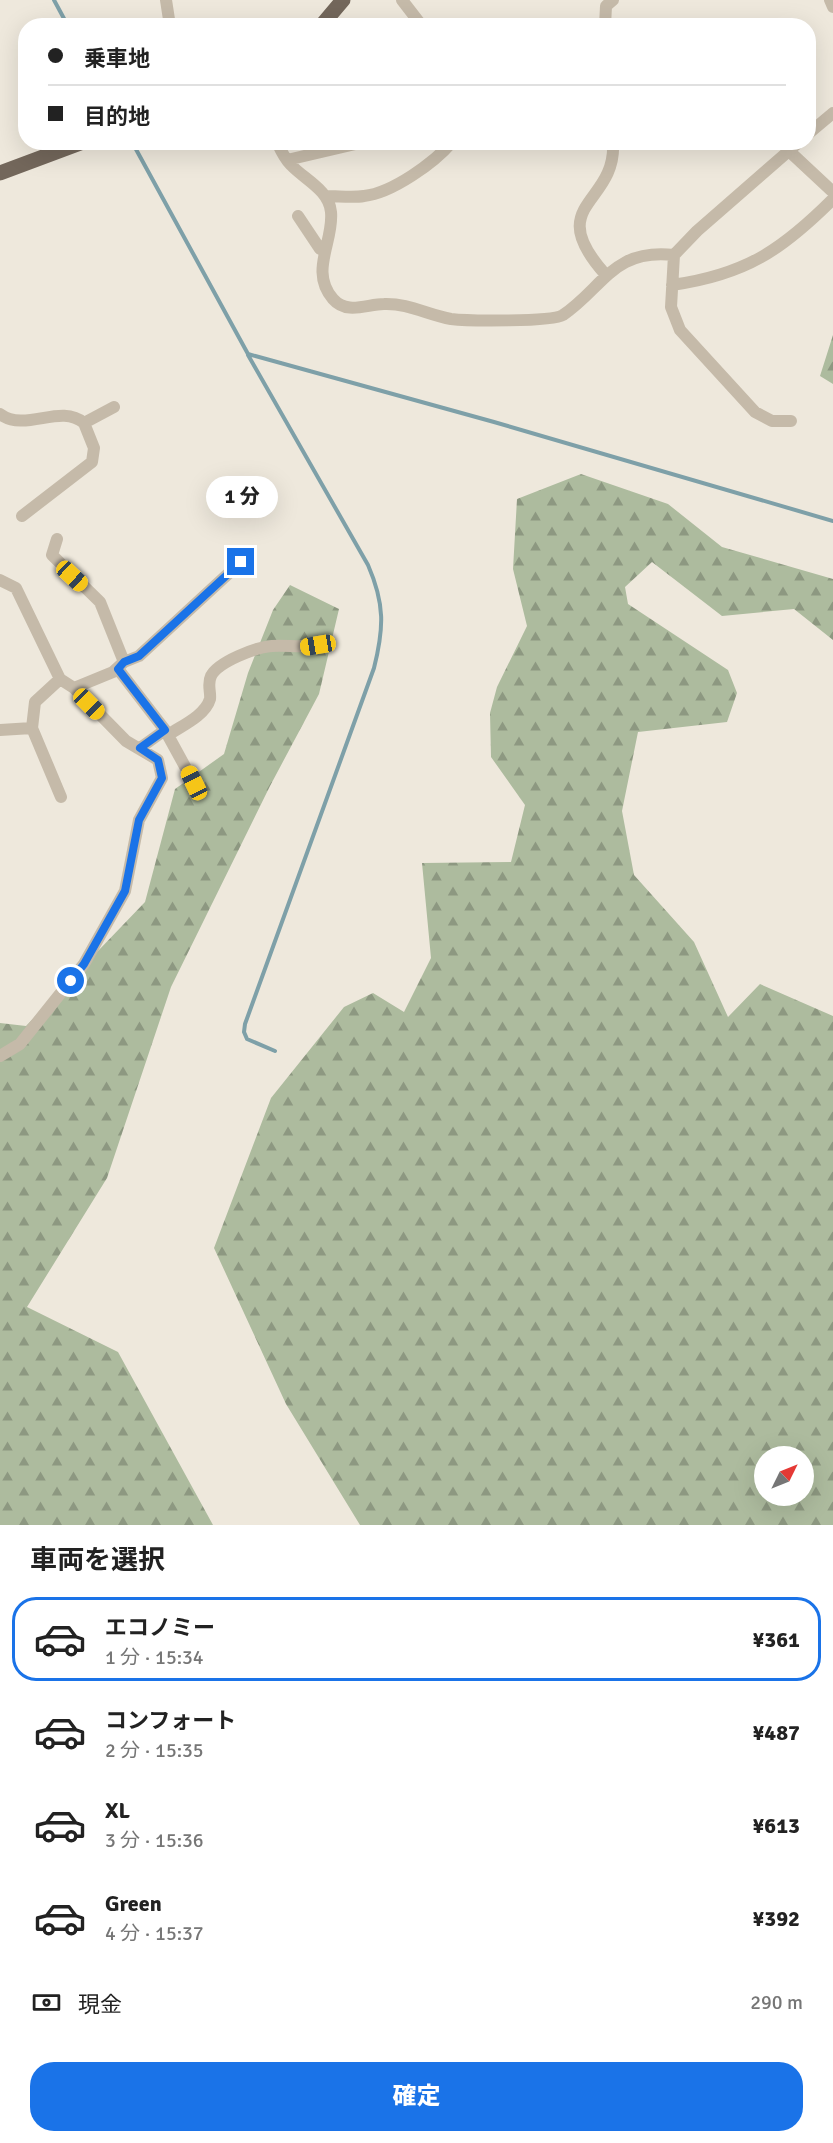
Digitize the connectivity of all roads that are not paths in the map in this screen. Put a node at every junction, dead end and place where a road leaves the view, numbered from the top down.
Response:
1 (166, 0) edge
2 (343, 0) edge
3 (402, 0) edge
4 (613, 0) edge
5 (830, 0) edge
6 (833, 7) edge
7 (169, 18) edge
8 (328, 18) edge
9 (416, 18) edge
10 (605, 18) edge
11 (833, 113) edge
12 (816, 127) edge
13 (62, 150) edge
14 (281, 150) edge
15 (330, 150) edge
16 (445, 150) edge
17 (613, 150) edge
18 (791, 150) edge
19 (797, 150) edge
20 (287, 160) junction
21 (0, 173) edge
22 (833, 192) edge
23 (326, 196) junction
24 (833, 199) edge
25 (298, 216) dead end
26 (324, 250) junction
27 (674, 255) junction
28 (605, 274) junction
29 (672, 285) junction
30 (114, 407) dead end
31 (0, 414) edge
32 (791, 421) dead end
33 (84, 423) junction
34 (22, 516) dead end
35 (57, 539) dead end
36 (241, 562) dead end
37 (0, 580) edge
38 (318, 645) dead end
39 (121, 665) junction
40 (60, 679) junction
41 (74, 688) junction
42 (32, 728) junction
43 (0, 730) edge
44 (166, 733) junction
45 (140, 748) junction
46 (194, 791) dead end
47 (61, 797) dead end
48 (0, 1056) edge

1 - 7 street
2 - 8 main road
3 - 9 street
4 - 10 street
5 - 6 street
11 - 12 street
13 - 21 main road
14 - 20 street
15 - 20 street
16 - 23 street
17 - 28 street
18 - 27 street
19 - 22 street
20 - 23 street
23 - 26 street
24 - 29 street
25 - 26 street
26 - 28 street
27 - 28 street
27 - 29 street
29 - 32 street
30 - 33 street
31 - 33 street
33 - 34 street
35 - 39 street
36 - 39 street
37 - 40 street
38 - 44 street
39 - 41 street
39 - 44 street
40 - 41 street
40 - 42 street
41 - 45 street
42 - 43 street
42 - 47 street
44 - 45 street
44 - 46 street
45 - 48 street

